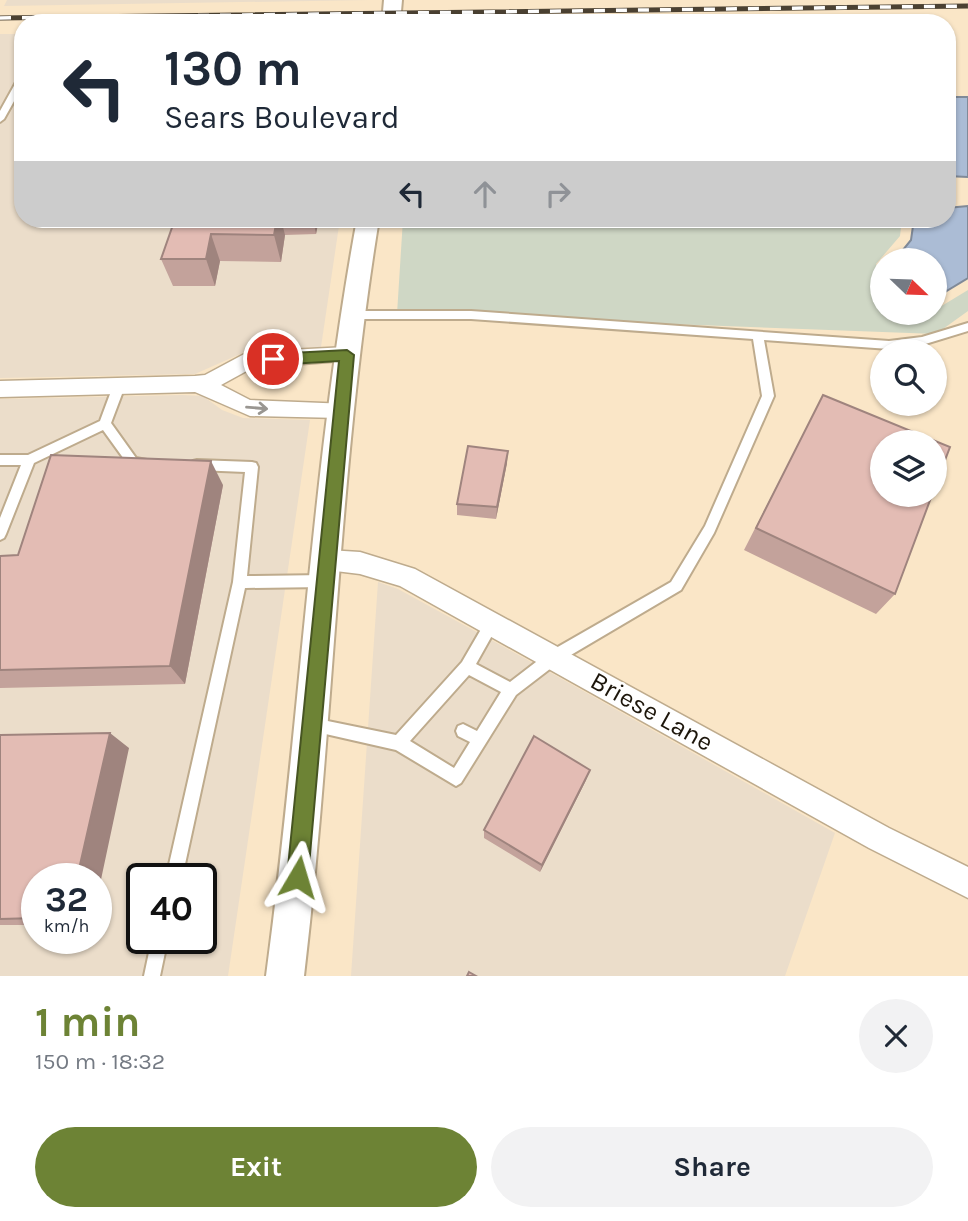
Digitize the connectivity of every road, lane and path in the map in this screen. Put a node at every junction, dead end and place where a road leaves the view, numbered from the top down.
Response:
1 (14, 93) edge
2 (0, 119) edge
3 (366, 228) edge
4 (351, 315) junction
5 (968, 327) edge
6 (758, 335) junction
7 (347, 355) junction
8 (195, 384) junction
9 (118, 386) junction
10 (0, 388) edge
11 (340, 411) junction
12 (105, 424) junction
13 (0, 460) edge
14 (29, 460) junction
15 (160, 463) edge
16 (186, 464) edge
17 (0, 534) edge
18 (327, 571) junction
19 (240, 582) junction
20 (492, 623) junction
21 (554, 657) junction
22 (467, 667) junction
23 (511, 690) junction
24 (313, 725) junction
25 (463, 731) dead end
26 (480, 740) junction
27 (399, 743) junction
28 (177, 863) edge
29 (968, 883) edge
30 (157, 954) edge
31 (152, 976) edge
32 (285, 976) edge

1 - 2 lane
3 - 4 street
4 - 6 lane
4 - 7 street
5 - 6 lane
6 - 21 lane
7 - 8 street
7 - 11 street
8 - 9 street
8 -> 11 street
9 - 10 street
9 - 12 lane
11 - 18 street
12 - 14 lane
12 - 15 lane
13 - 14 lane
14 - 17 lane
16 - 19 lane
18 - 19 lane
18 - 20 street, Briese Lane
18 - 24 street
19 - 28 lane
20 - 21 street, Briese Lane
20 - 22 lane
21 - 23 lane
21 - 29 street, Briese Lane
22 - 23 lane
22 - 27 lane
23 - 26 lane
24 - 27 lane
24 - 32 street
25 - 26 lane
26 - 27 lane
30 - 31 lane

